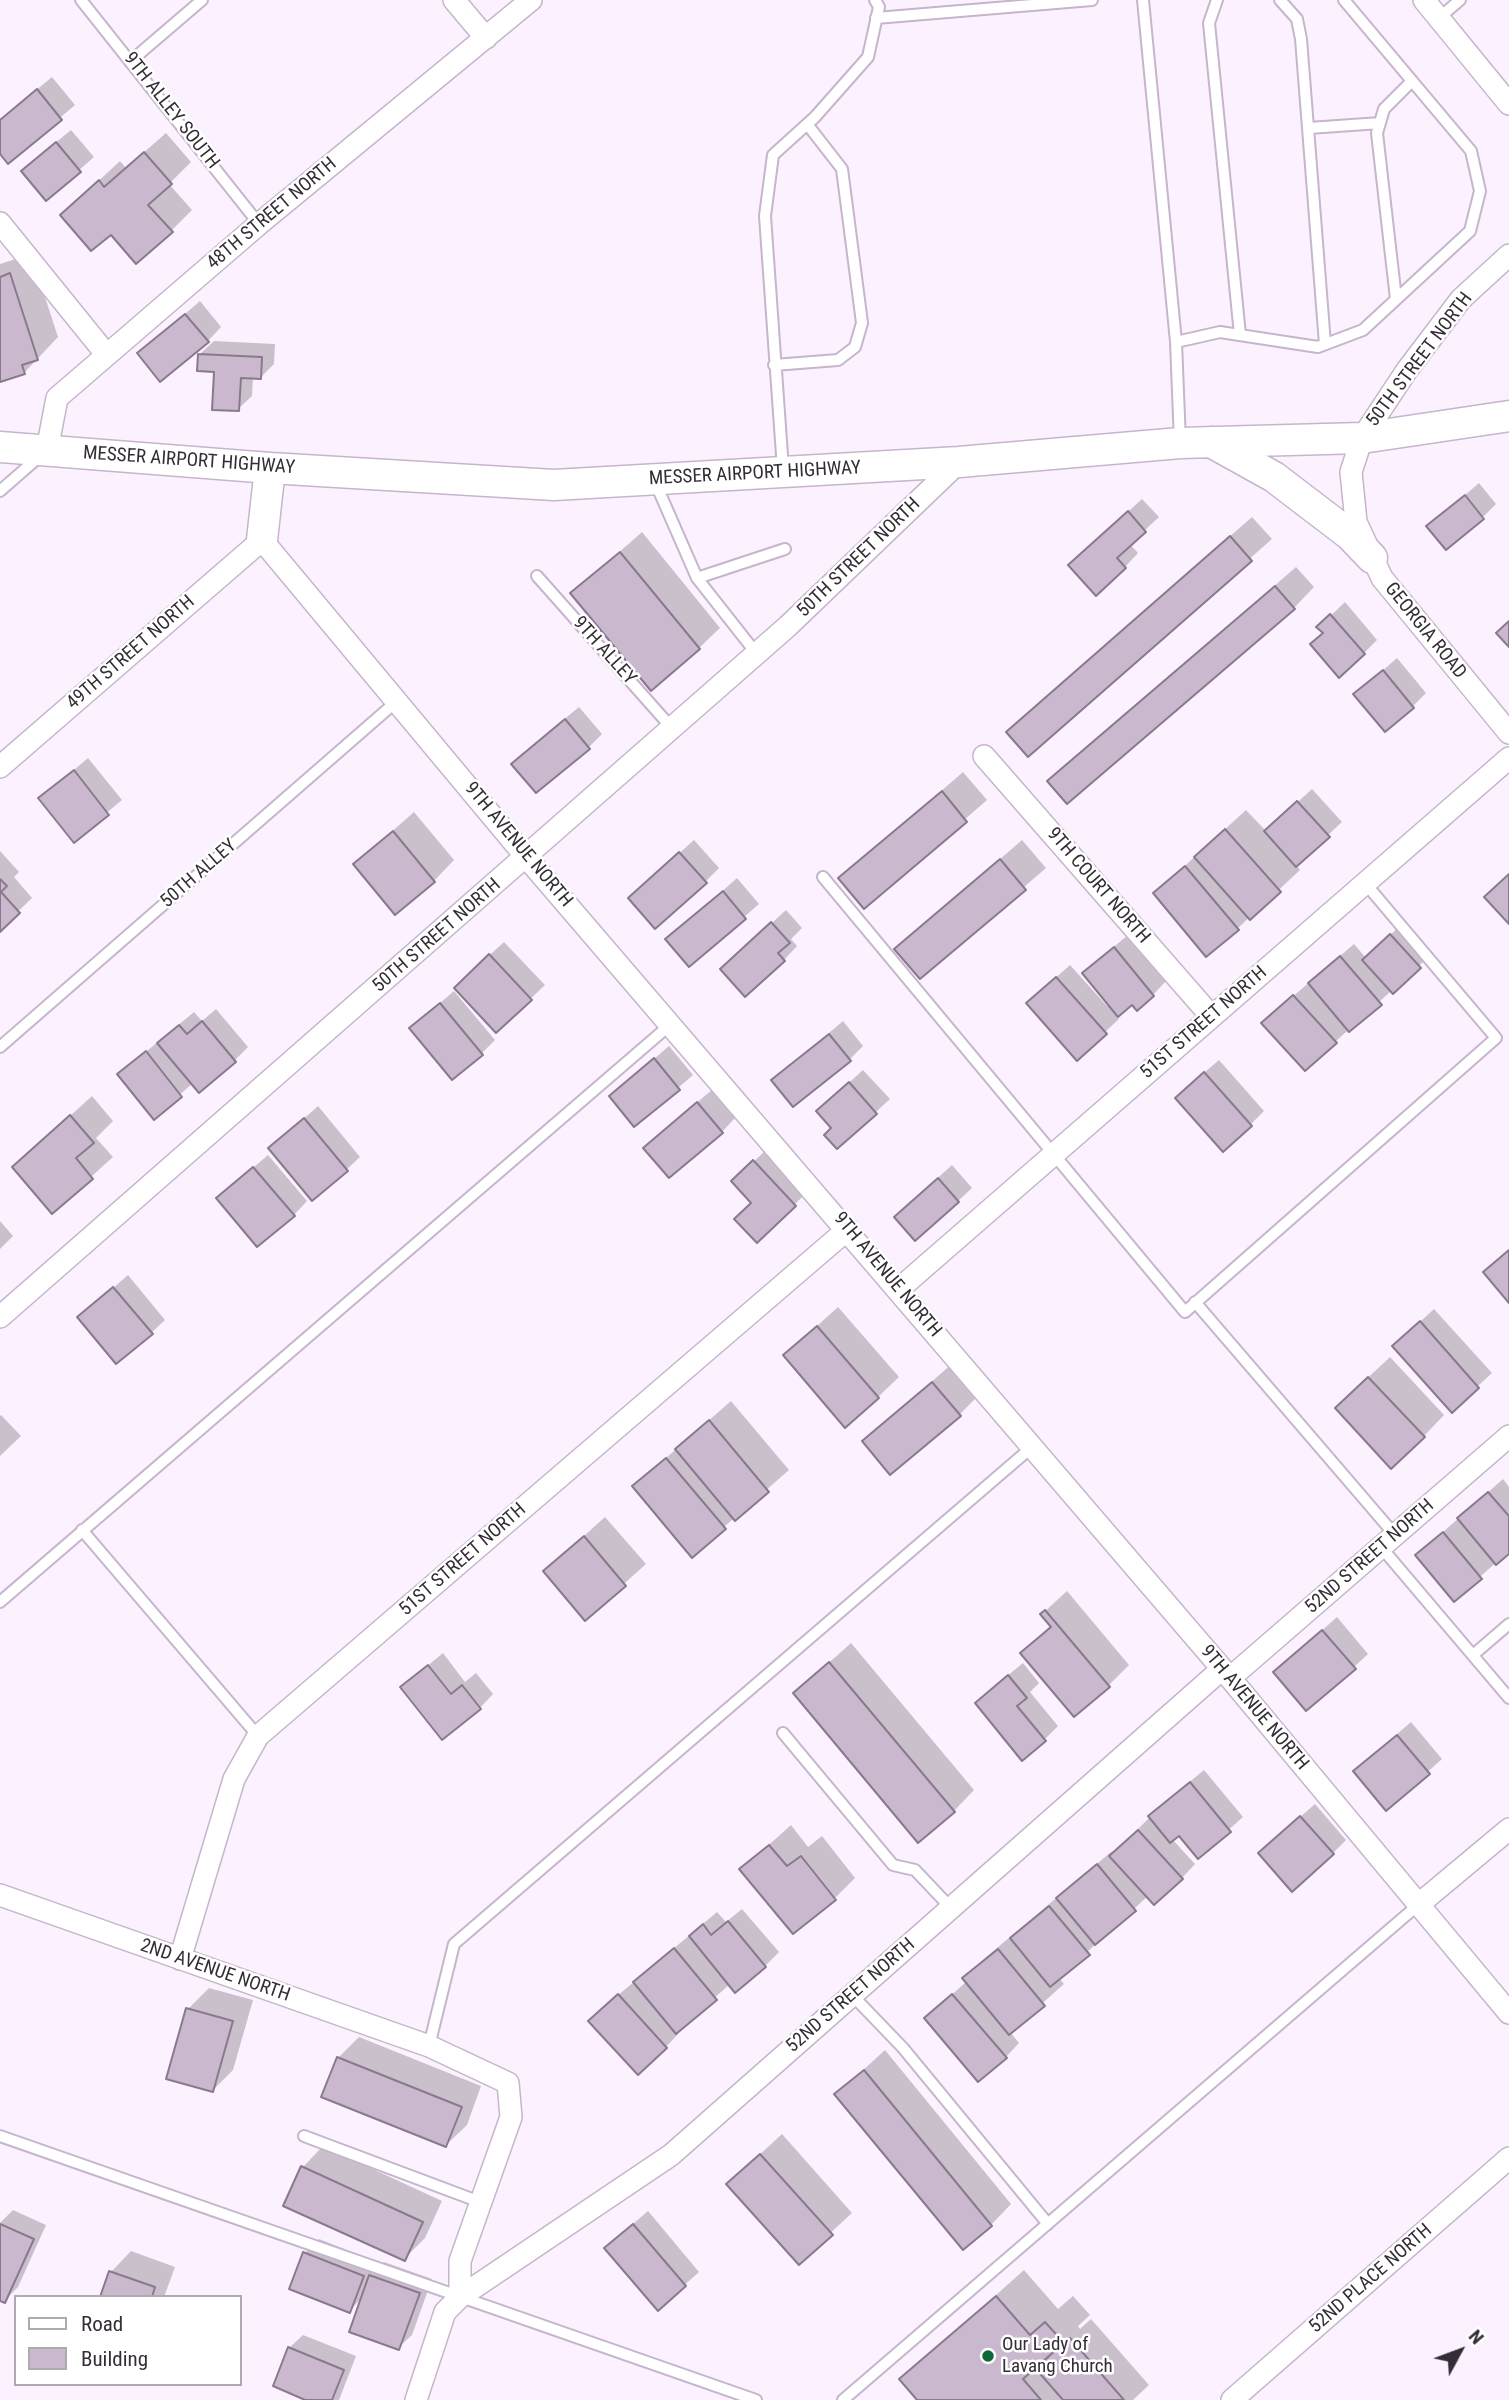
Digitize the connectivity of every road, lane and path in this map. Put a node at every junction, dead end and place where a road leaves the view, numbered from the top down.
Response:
1 (81, 0) edge
2 (202, 0) edge
3 (454, 0) edge
4 (531, 0) edge
5 (875, 0) edge
6 (1092, 0) edge
7 (1143, 0) edge
8 (1217, 0) edge
9 (1280, 0) edge
10 (1344, 0) edge
11 (1424, 0) edge
12 (1460, 0) edge
13 (1069, 1) edge
14 (993, 4) edge
15 (876, 18) junction
16 (1439, 18) junction
17 (486, 38) junction
18 (132, 60) junction
19 (1412, 81) junction
20 (1509, 104) edge
21 (1380, 123) junction
22 (807, 124) junction
23 (1308, 128) junction
24 (0, 223) edge
25 (259, 225) junction
26 (1509, 255) edge
27 (1396, 299) junction
28 (1240, 335) junction
29 (1176, 342) junction
30 (1325, 344) junction
31 (106, 354) junction
32 (774, 365) junction
33 (1509, 416) edge
34 (1362, 438) junction
35 (1210, 442) junction
36 (1180, 443) junction
37 (0, 447) edge
38 (47, 450) junction
39 (959, 462) junction
40 (270, 468) junction
41 (783, 472) junction
42 (654, 480) junction
43 (0, 491) edge
44 (262, 540) junction
45 (785, 549) dead end
46 (1372, 558) junction
47 (537, 576) dead end
48 (697, 579) junction
49 (756, 653) junction
50 (397, 701) junction
51 (671, 727) junction
52 (1509, 733) edge
53 (984, 756) dead end
54 (1509, 758) edge
55 (0, 767) edge
56 (527, 858) junction
57 (823, 877) dead end
58 (1365, 883) junction
59 (1211, 1016) junction
60 (671, 1024) junction
61 (0, 1047) edge
62 (1053, 1155) junction
63 (848, 1229) junction
64 (899, 1289) junction
65 (1195, 1302) junction
66 (0, 1317) edge
67 (1509, 1436) edge
68 (1032, 1447) junction
69 (82, 1530) junction
70 (1388, 1541) junction
71 (0, 1602) edge
72 (1509, 1624) edge
73 (1474, 1654) junction
74 (1226, 1674) junction
75 (1509, 1698) edge
76 (783, 1733) dead end
77 (258, 1736) junction
78 (1509, 1829) edge
79 (0, 1895) edge
80 (1418, 1905) junction
81 (951, 1908) junction
82 (180, 1959) junction
83 (852, 1995) junction
84 (1509, 2013) edge
85 (429, 2046) junction
86 (0, 2136) edge
87 (304, 2136) dead end
88 (1509, 2158) edge
89 (480, 2203) junction
90 (1048, 2224) junction
91 (460, 2297) junction
92 (416, 2400) edge
93 (756, 2400) edge
94 (843, 2400) edge
95 (1232, 2400) edge

1 - 18 lane, 9TH ALLEY SOUTH
2 - 18 lane
3 - 17 street
4 - 17 street, 48TH STREET NORTH
5 - 15 lane
6 - 13 lane
7 - 29 lane
8 - 28 lane
9 - 23 lane
10 - 19 lane
11 - 16 street
12 - 16 lane
13 - 14 lane
14 - 15 lane
15 - 22 lane
16 - 20 street
17 - 25 street, 48TH STREET NORTH
18 - 25 lane, 9TH ALLEY SOUTH
19 - 21 lane
19 - 27 lane
21 - 23 lane
21 - 27 lane
22 - 32 lane
22 - 32 lane
23 - 30 lane
24 - 31 street
25 - 31 street, 48TH STREET NORTH
26 - 34 street, 50TH STREET NORTH
27 - 30 lane
28 - 29 lane
28 - 30 lane
29 - 36 lane
31 - 38 street, 48TH STREET NORTH
32 - 41 lane
33 - 34 main road, MESSER AIRPORT HIGHWAY
34 - 35 main road, MESSER AIRPORT HIGHWAY
34 - 46 street, GEORGIA ROAD
35 - 36 main road, MESSER AIRPORT HIGHWAY
35 - 46 main road
36 - 39 main road, MESSER AIRPORT HIGHWAY
37 - 38 main road, MESSER AIRPORT HIGHWAY
38 - 40 main road, MESSER AIRPORT HIGHWAY
38 - 43 lane
39 - 41 main road, MESSER AIRPORT HIGHWAY
39 - 49 street, 50TH STREET NORTH
40 - 42 main road, MESSER AIRPORT HIGHWAY
40 - 44 main road
41 - 42 main road, MESSER AIRPORT HIGHWAY
42 - 48 lane
44 - 50 street, 9TH AVENUE NORTH
44 - 55 street, 49TH STREET NORTH
45 - 48 lane
46 - 52 street, GEORGIA ROAD
47 - 51 lane, 9TH ALLEY
48 - 49 lane
49 - 51 street, 50TH STREET NORTH
50 - 56 street, 9TH AVENUE NORTH
50 - 61 lane, 50TH ALLEY
51 - 56 street, 50TH STREET NORTH
53 - 59 street, 9TH COURT NORTH
54 - 58 street, 51ST STREET NORTH
56 - 60 street, 9TH AVENUE NORTH
56 - 66 street, 50TH STREET NORTH
57 - 62 lane
58 - 59 street, 51ST STREET NORTH
58 - 65 lane
59 - 62 street, 51ST STREET NORTH
60 - 63 street, 9TH AVENUE NORTH
60 - 69 lane
62 - 64 street, 51ST STREET NORTH
62 - 65 lane
63 - 64 street, 9TH AVENUE NORTH
63 - 77 street, 51ST STREET NORTH
64 - 68 street, 9TH AVENUE NORTH
65 - 70 lane
67 - 70 street, 52ND STREET NORTH
68 - 74 street, 9TH AVENUE NORTH
68 - 85 lane
69 - 71 lane
69 - 77 lane
70 - 73 lane
70 - 74 street, 52ND STREET NORTH
72 - 73 lane
73 - 75 lane
74 - 80 street, 9TH AVENUE NORTH
74 - 81 street, 52ND STREET NORTH
76 - 81 lane
77 - 82 street, 51ST STREET NORTH
78 - 80 street
79 - 82 street, 2ND AVENUE NORTH
80 - 84 street, 9TH AVENUE NORTH
80 - 90 lane
81 - 83 street, 52ND STREET NORTH
82 - 85 street, 2ND AVENUE NORTH
83 - 90 lane
83 - 91 street, 52ND STREET NORTH
85 - 89 street
86 - 91 lane
87 - 89 lane
88 - 95 street, 52ND PLACE NORTH
89 - 91 street
90 - 94 lane
91 - 92 street, 52ND STREET NORTH
91 - 93 lane

